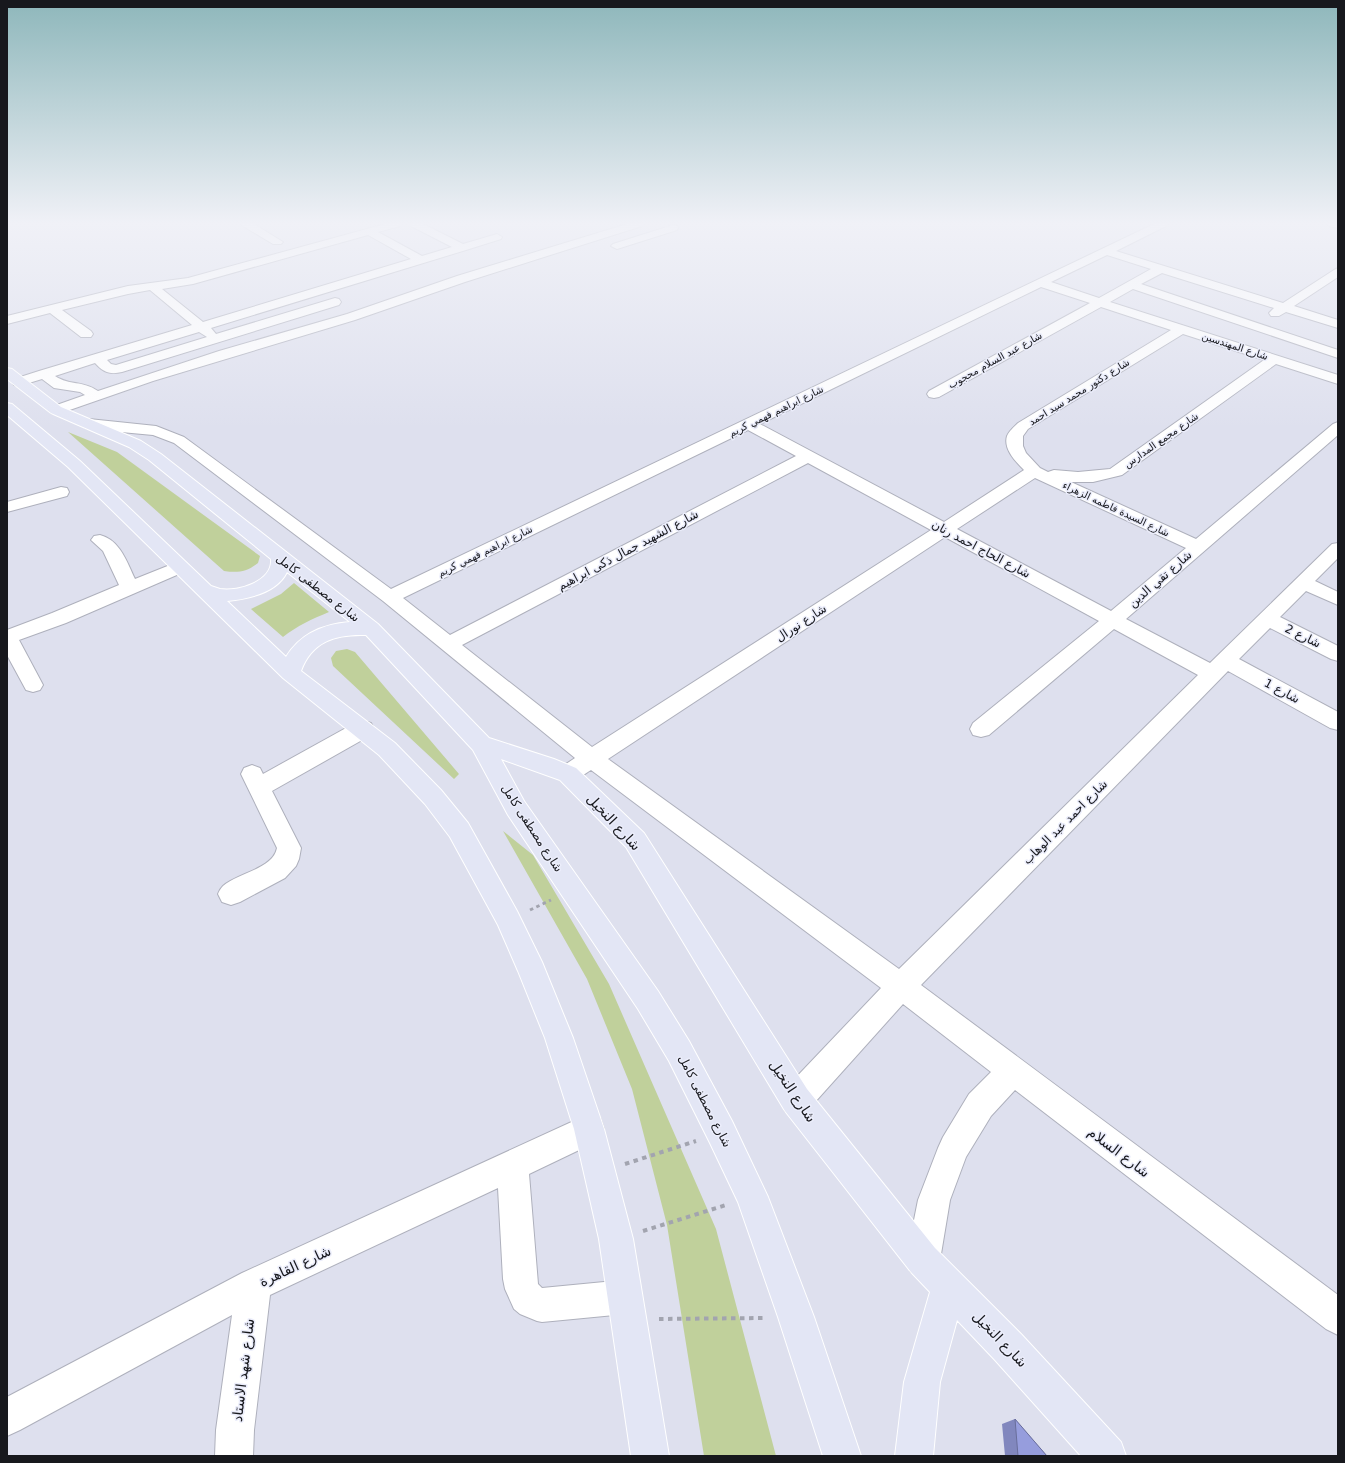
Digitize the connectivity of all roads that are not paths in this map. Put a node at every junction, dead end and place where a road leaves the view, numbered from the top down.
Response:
1 (86, 292) edge
2 (119, 292) edge
3 (159, 292) edge
4 (315, 292) edge
5 (423, 292) edge
6 (1020, 292) edge
7 (1071, 292) edge
8 (1118, 292) edge
9 (1148, 292) edge
10 (1238, 292) edge
11 (1307, 292) edge
12 (344, 299) dead end
13 (1100, 302) junction
14 (1284, 307) junction
15 (53, 309) junction
16 (7, 312) edge
17 (7, 320) edge
18 (1338, 324) edge
19 (201, 327) junction
20 (1181, 329) junction
21 (86, 334) dead end
22 (176, 334) junction
23 (1241, 335) junction
24 (215, 339) junction
25 (191, 346) junction
26 (1338, 354) edge
27 (97, 358) junction
28 (1275, 360) junction
29 (44, 374) junction
30 (13, 377) edge
31 (1338, 380) edge
32 (934, 394) dead end
33 (96, 396) junction
34 (7, 407) edge
35 (56, 410) junction
36 (89, 424) junction
37 (748, 424) junction
38 (1338, 427) edge
39 (808, 456) junction
40 (1034, 471) junction
41 (61, 492) dead end
42 (7, 507) edge
43 (944, 529) junction
44 (100, 540) dead end
45 (1198, 547) junction
46 (1338, 548) edge
47 (280, 557) junction
48 (180, 567) junction
49 (1303, 583) junction
50 (130, 588) junction
51 (205, 590) junction
52 (390, 596) junction
53 (1338, 599) edge
54 (1267, 619) junction
55 (1113, 620) junction
56 (371, 629) junction
57 (8, 637) edge
58 (448, 644) junction
59 (1338, 654) edge
60 (1219, 667) junction
61 (290, 673) junction
62 (33, 685) dead end
63 (1338, 722) edge
64 (363, 729) junction
65 (981, 730) dead end
66 (481, 744) junction
67 (592, 759) junction
68 (568, 774) junction
69 (232, 894) dead end
70 (901, 986) junction
71 (1013, 1071) junction
72 (796, 1100) junction
73 (589, 1129) junction
74 (512, 1165) junction
75 (923, 1260) junction
76 (254, 1285) junction
77 (949, 1287) junction
78 (626, 1308) junction
79 (1338, 1317) edge
80 (7, 1417) edge
81 (234, 1456) edge
82 (650, 1456) edge
83 (842, 1456) edge
84 (914, 1456) edge
85 (1107, 1456) edge

1 - 16 street
2 - 15 street
3 - 19 street
4 - 19 street
5 - 33 street
6 - 37 street, شارع ابراهيم فهمي كريم
7 - 13 street, شارع المهندسين
8 - 13 street, شارع عبد السلام محجوب
9 - 23 street
10 - 14 street
11 - 14 street
12 - 24 street
13 - 20 street, شارع المهندسين
13 - 32 street, شارع عبد السلام محجوب
14 - 18 street
14 - 23 street
15 - 17 street
15 - 21 street
19 - 22 street
19 - 24 street
20 - 23 street, شارع المهندسين
20 - 40 street, شارع دكتور محمد سيد احمد
22 - 25 street
22 - 27 street
23 - 26 street
23 - 28 street, شارع المهندسين
24 - 25 street
25 - 27 street
27 - 29 street
28 - 31 street, شارع المهندسين
28 - 40 street, شارع مجمع المدارس
29 - 30 street
29 - 33 street
30 - 35 main road, شارع مصطفى كامل
33 - 35 street
34 - 48 main road
35 - 36 main road, شارع مصطفى كامل
36 - 47 main road, شارع مصطفى كامل
36 - 52 street, شارع السلام
37 - 39 street, شارع الحاج احمد رنان
37 - 52 street, شارع ابراهيم فهمي كريم
38 - 45 street, شارع تقي الدين
39 - 43 street, شارع الحاج احمد رنان
39 - 58 street, شارع الشهيد جمال ذكى ابراهيم
40 - 43 street, شارع نورال
40 - 45 street, شارع السيدة فاطمه الزهراء
41 - 42 street
43 - 55 street, شارع الحاج احمد رنان
43 - 67 street, شارع نورال
44 - 50 street
45 - 55 street, شارع تقي الدين
46 - 49 street, شارع احمد عبد الوهاب
47 - 51 main road
47 - 56 main road, شارع مصطفى كامل
48 - 50 street
48 - 51 main road
49 - 53 street
49 - 54 street, شارع احمد عبد الوهاب
50 - 57 street
51 - 61 main road
52 - 58 street, شارع السلام
54 - 59 street, شارع 2
54 - 60 street, شارع احمد عبد الوهاب
55 - 60 street, شارع الحاج احمد رنان
55 - 65 street, شارع تقي الدين
56 - 61 main road
56 - 66 main road, شارع مصطفى كامل
57 - 62 street
58 - 67 street, شارع السلام
60 - 63 street, شارع 1
60 - 70 street, شارع احمد عبد الوهاب
61 - 64 main road
64 - 69 street
64 - 73 main road
66 - 68 main road, شارع النخيل
66 - 83 main road, شارع مصطفى كامل
67 - 68 street, شارع نورال
67 - 70 street, شارع السلام
68 - 72 main road, شارع النخيل
70 - 71 street, شارع السلام
70 - 72 street, شارع احمد عبد الوهاب
71 - 75 street
71 - 79 street, شارع السلام
72 - 75 main road, شارع النخيل
73 - 74 street, شارع القاهرة
73 - 78 main road
74 - 76 street, شارع القاهرة
74 - 78 street
75 - 77 main road, شارع النخيل
76 - 80 street, شارع القاهرة
76 - 81 street, شارع شهد الاستاد
77 - 84 main road
77 - 85 main road, شارع النخيل
78 - 82 main road

